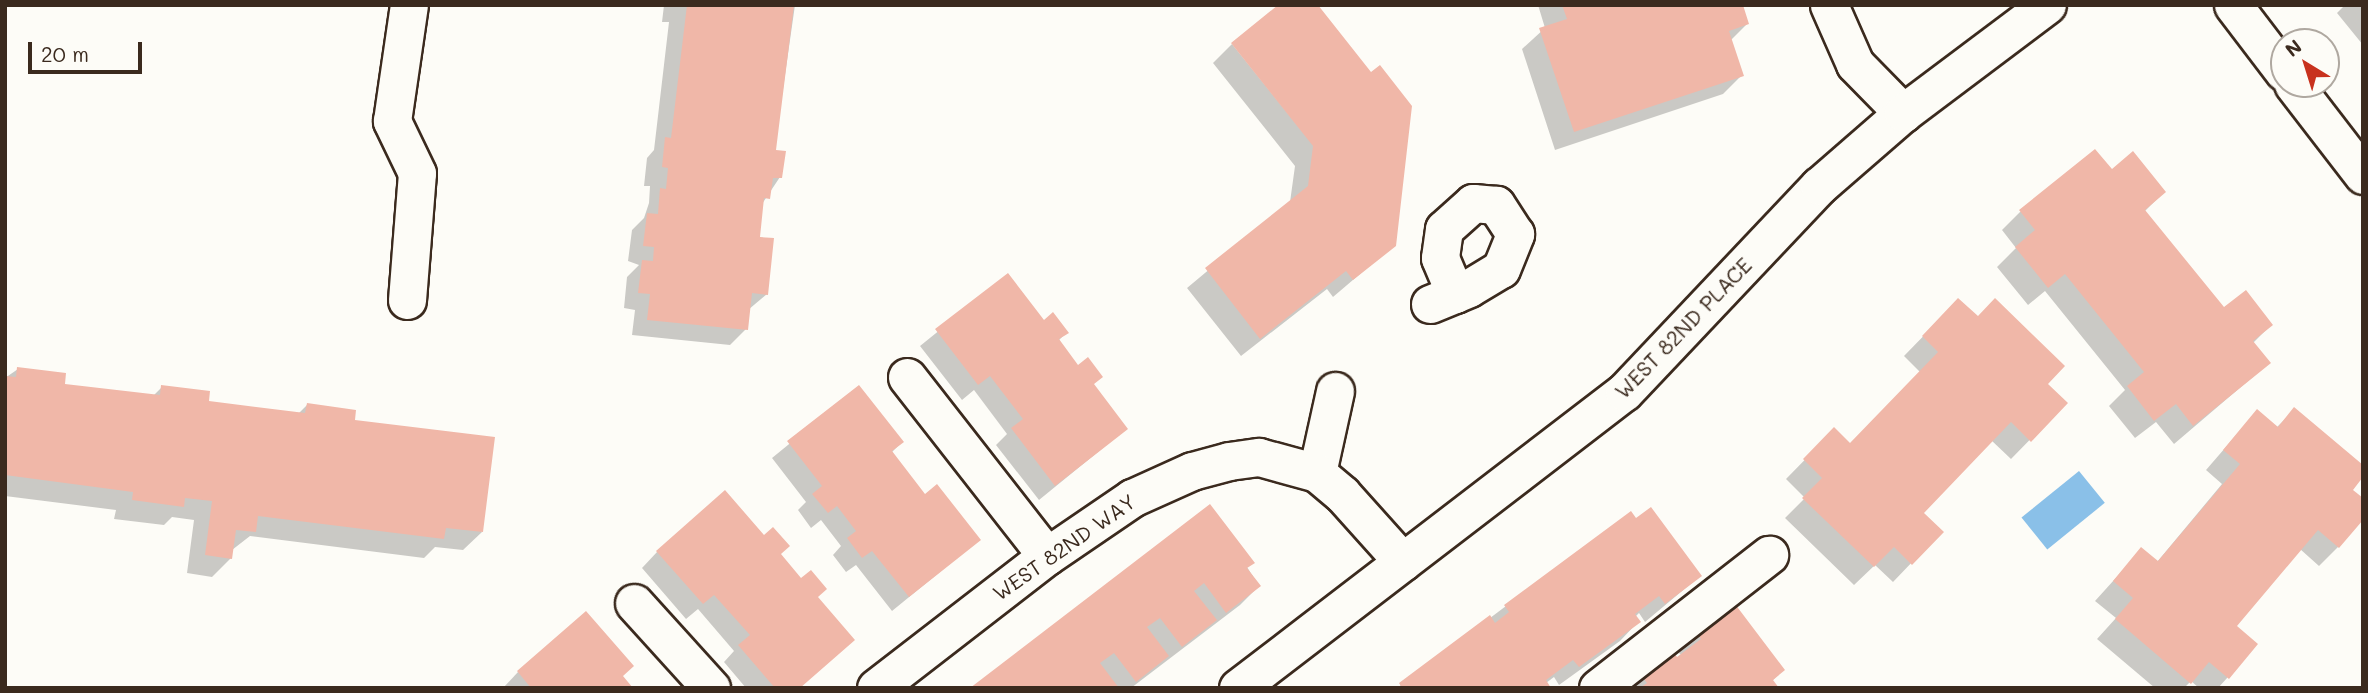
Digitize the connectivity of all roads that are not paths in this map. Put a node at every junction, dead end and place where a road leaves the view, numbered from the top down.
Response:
1 (409, 5) edge
2 (1829, 5) edge
3 (2047, 5) edge
4 (2234, 5) edge
5 (2270, 53) edge
6 (2304, 98) edge
7 (1903, 113) junction
8 (2363, 175) edge
9 (407, 300) dead end
10 (907, 377) dead end
11 (1335, 391) dead end
12 (1317, 472) junction
13 (1769, 555) dead end
14 (1046, 556) junction
15 (1403, 562) junction
16 (634, 603) dead end
17 (711, 688) edge
18 (876, 688) edge
19 (1238, 688) edge
20 (1598, 688) edge

1 - 9 street
2 - 7 street
3 - 7 street, WEST 82ND PLACE
4 - 5 street
6 - 8 street
7 - 15 street, WEST 82ND PLACE
10 - 14 street
11 - 12 street
12 - 14 street, WEST 82ND WAY
12 - 15 street, WEST 82ND WAY
13 - 20 street
14 - 18 street, WEST 82ND WAY
15 - 19 street, WEST 82ND PLACE
16 - 17 street

